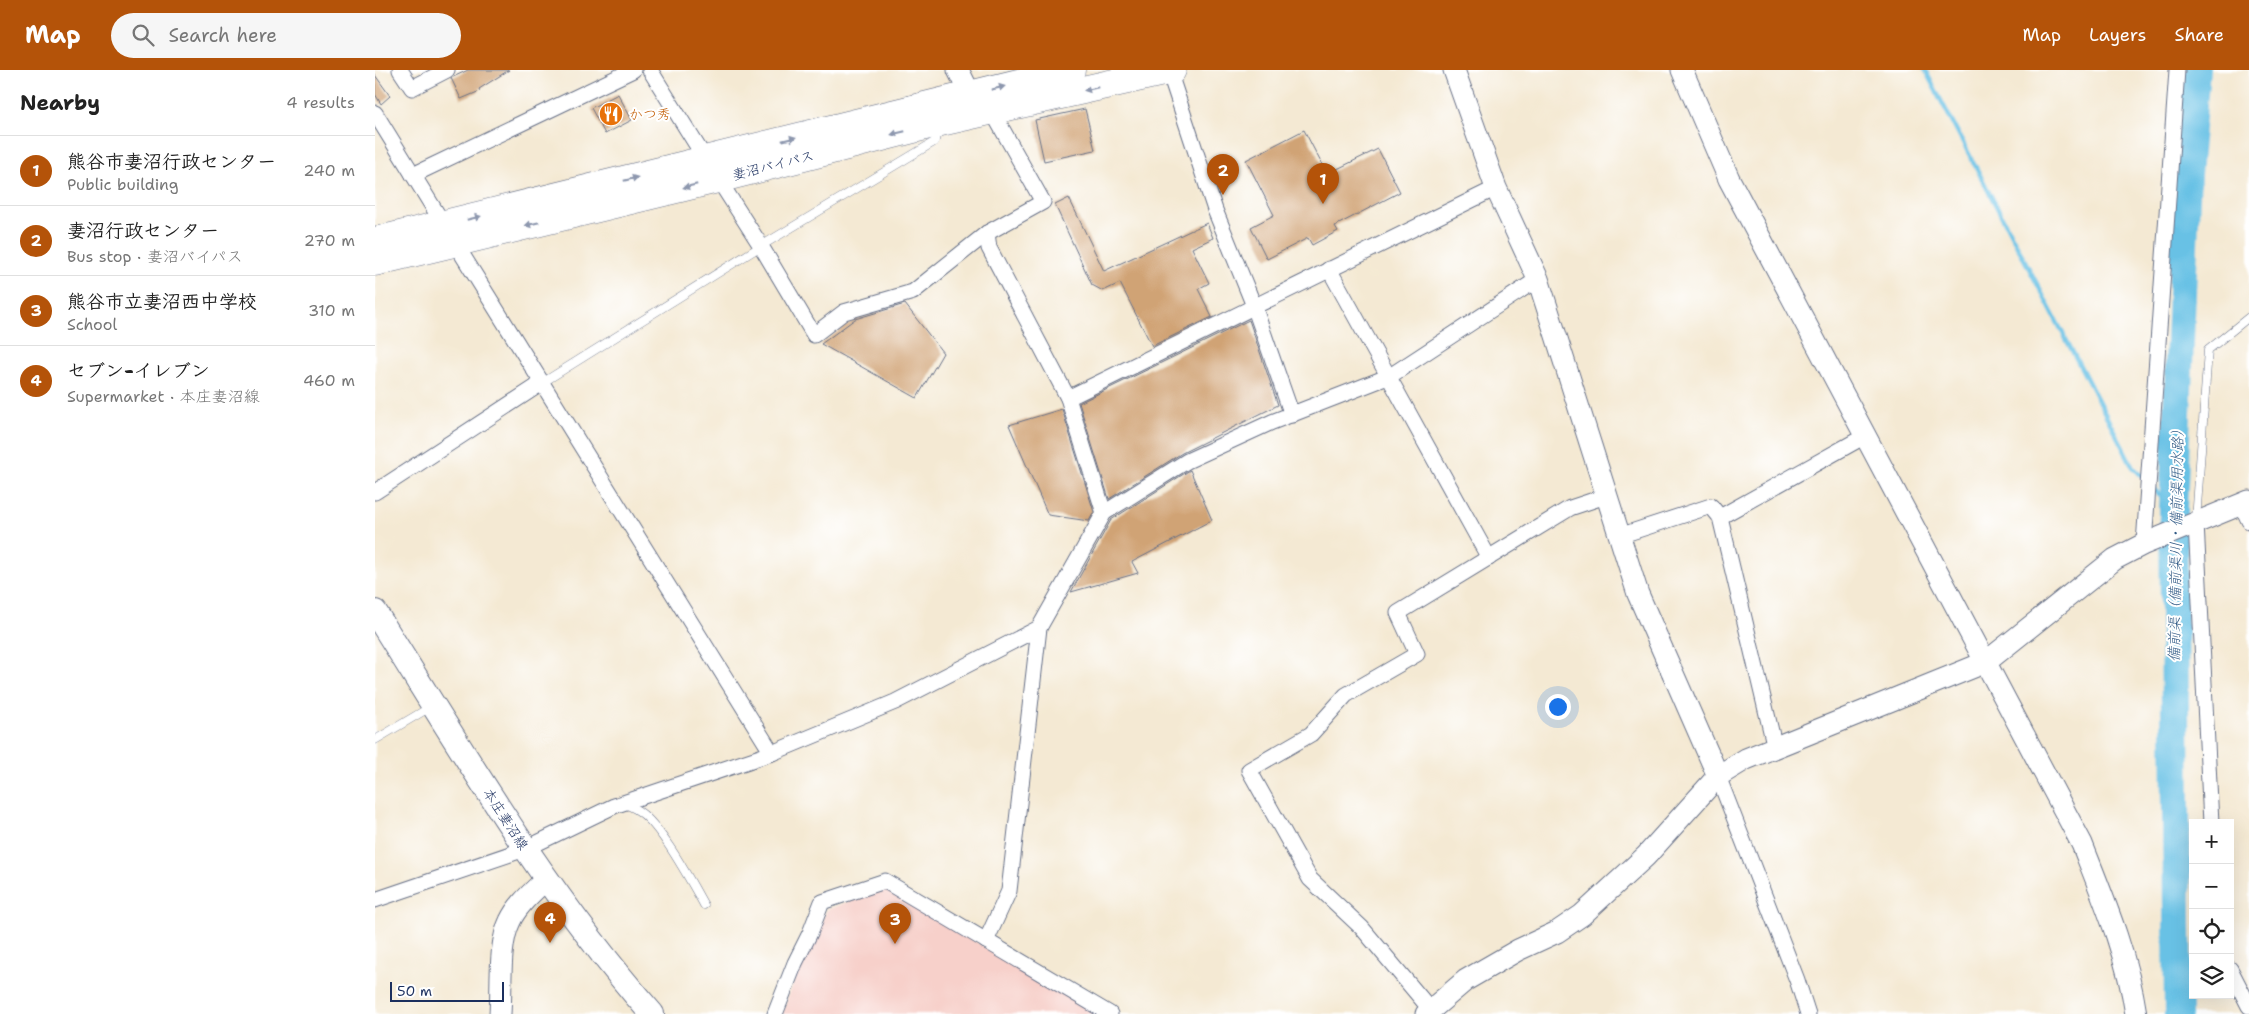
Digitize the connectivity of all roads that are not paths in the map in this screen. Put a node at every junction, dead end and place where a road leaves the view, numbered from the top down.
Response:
1 (400, 70) edge
2 (447, 70) edge
3 (633, 70) edge
4 (650, 70) edge
5 (958, 70) edge
6 (1071, 70) edge
7 (1171, 70) edge
8 (1454, 70) edge
9 (1682, 70) edge
10 (2177, 70) edge
11 (970, 94) junction
12 (992, 111) junction
13 (375, 113) edge
14 (945, 122) junction
15 (712, 170) junction
16 (413, 175) junction
17 (1496, 188) junction
18 (987, 233) junction
19 (450, 234) junction
20 (375, 241) edge
21 (761, 246) junction
22 (375, 262) edge
23 (1329, 270) junction
24 (1538, 279) junction
25 (1254, 306) junction
26 (2249, 317) edge
27 (1390, 376) junction
28 (542, 383) junction
29 (1068, 398) junction
30 (1292, 415) junction
31 (1865, 436) junction
32 (375, 492) edge
33 (1606, 496) junction
34 (2246, 509) edge
35 (1104, 513) junction
36 (1720, 517) junction
37 (2196, 523) junction
38 (1619, 536) junction
39 (2151, 542) junction
40 (1489, 558) junction
41 (375, 612) edge
42 (1039, 628) junction
43 (1986, 662) junction
44 (433, 705) junction
45 (375, 740) edge
46 (1775, 748) junction
47 (772, 753) junction
48 (1718, 776) junction
49 (623, 803) junction
50 (2211, 819) edge
51 (525, 849) junction
52 (546, 879) junction
53 (375, 900) edge
54 (704, 905) dead end
55 (986, 941) junction
56 (2234, 977) edge
57 (2249, 1006) edge
58 (1428, 1012) edge
59 (500, 1014) edge
60 (652, 1014) edge
61 (775, 1014) edge
62 (1110, 1014) edge
63 (1808, 1014) edge
64 (2136, 1014) edge

1 - 2 street
3 - 16 street
4 - 15 street
5 - 11 street
11 -> 6 highway, 妻沼バイパス
7 -> 12 highway, 妻沼バイパス
7 - 25 street
8 - 17 street
9 - 31 street
10 - 39 street
15 -> 11 highway, 妻沼バイパス
12 - 14 highway, 妻沼バイパス
12 - 18 street
13 - 16 street
14 -> 15 highway, 妻沼バイパス
14 - 21 lane
15 - 19 highway, 妻沼バイパス
15 - 21 street
16 - 19 street
17 - 23 street
17 - 24 street
18 - 21 street
18 - 29 street
19 - 20 highway, 妻沼バイパス
19 - 22 highway, 妻沼バイパス
19 - 28 street
21 - 28 lane
23 - 25 street
23 - 27 street
24 - 27 street
24 - 33 street
25 - 29 street
25 - 30 street
26 - 37 lane
27 - 30 street
27 - 40 street
28 - 32 street
28 - 47 street
29 - 35 street
30 - 35 street
31 - 36 street
31 - 43 street
33 - 38 street
33 - 40 street
34 - 37 street
35 - 42 street
36 - 38 street
36 - 46 street
37 - 39 street
37 - 50 street
38 - 48 street
39 - 43 street
40 - 58 street
41 - 44 main road, 本庄妻沼線
42 - 47 street
42 - 55 street
43 - 46 street
43 - 64 street
44 - 45 lane
44 - 51 main road, 本庄妻沼線
46 - 48 street
47 - 49 street
48 - 58 street
48 - 63 street
49 - 51 street
49 - 54 lane
51 - 52 main road, 本庄妻沼線
51 - 53 street
52 - 59 street
52 - 60 main road, 本庄妻沼線
55 - 61 street
55 - 62 street
56 - 57 street

